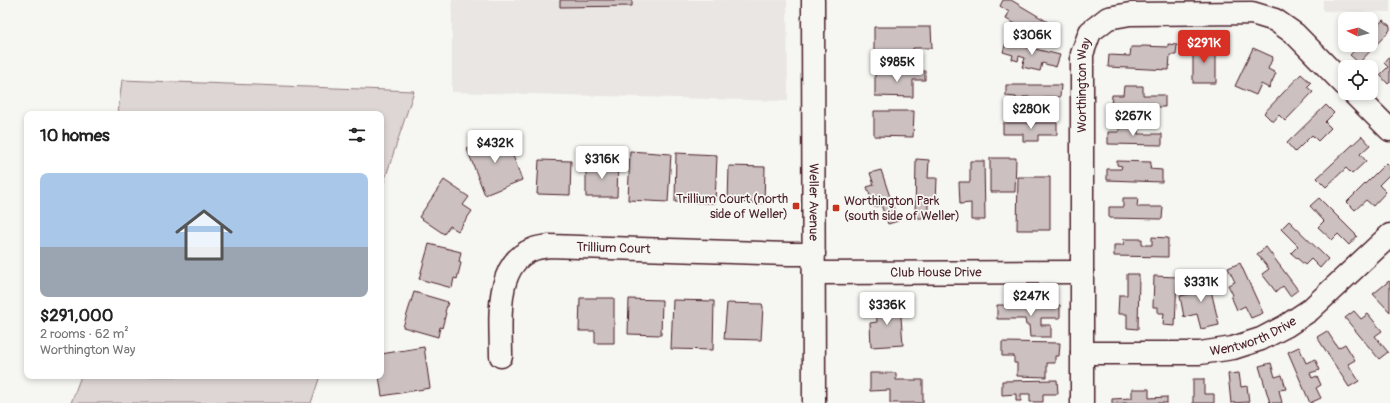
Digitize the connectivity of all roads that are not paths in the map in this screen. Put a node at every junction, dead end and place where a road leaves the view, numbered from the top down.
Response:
1 (813, 0) edge
2 (1338, 78) edge
3 (1360, 100) edge
4 (1390, 130) edge
5 (1390, 235) edge
6 (814, 263) junction
7 (1082, 272) junction
8 (1082, 353) junction
9 (501, 356) dead end
10 (814, 403) edge
11 (1082, 403) edge

1 - 6 street, Weller Avenue
2 - 7 street, Worthington Way
3 - 4 street
5 - 8 street, Wentworth Drive
6 - 7 street, Club House Drive
6 - 9 street, Trillium Court
6 - 10 street, Weller Avenue
7 - 8 street, Worthington Way
8 - 11 street, Worthington Way

